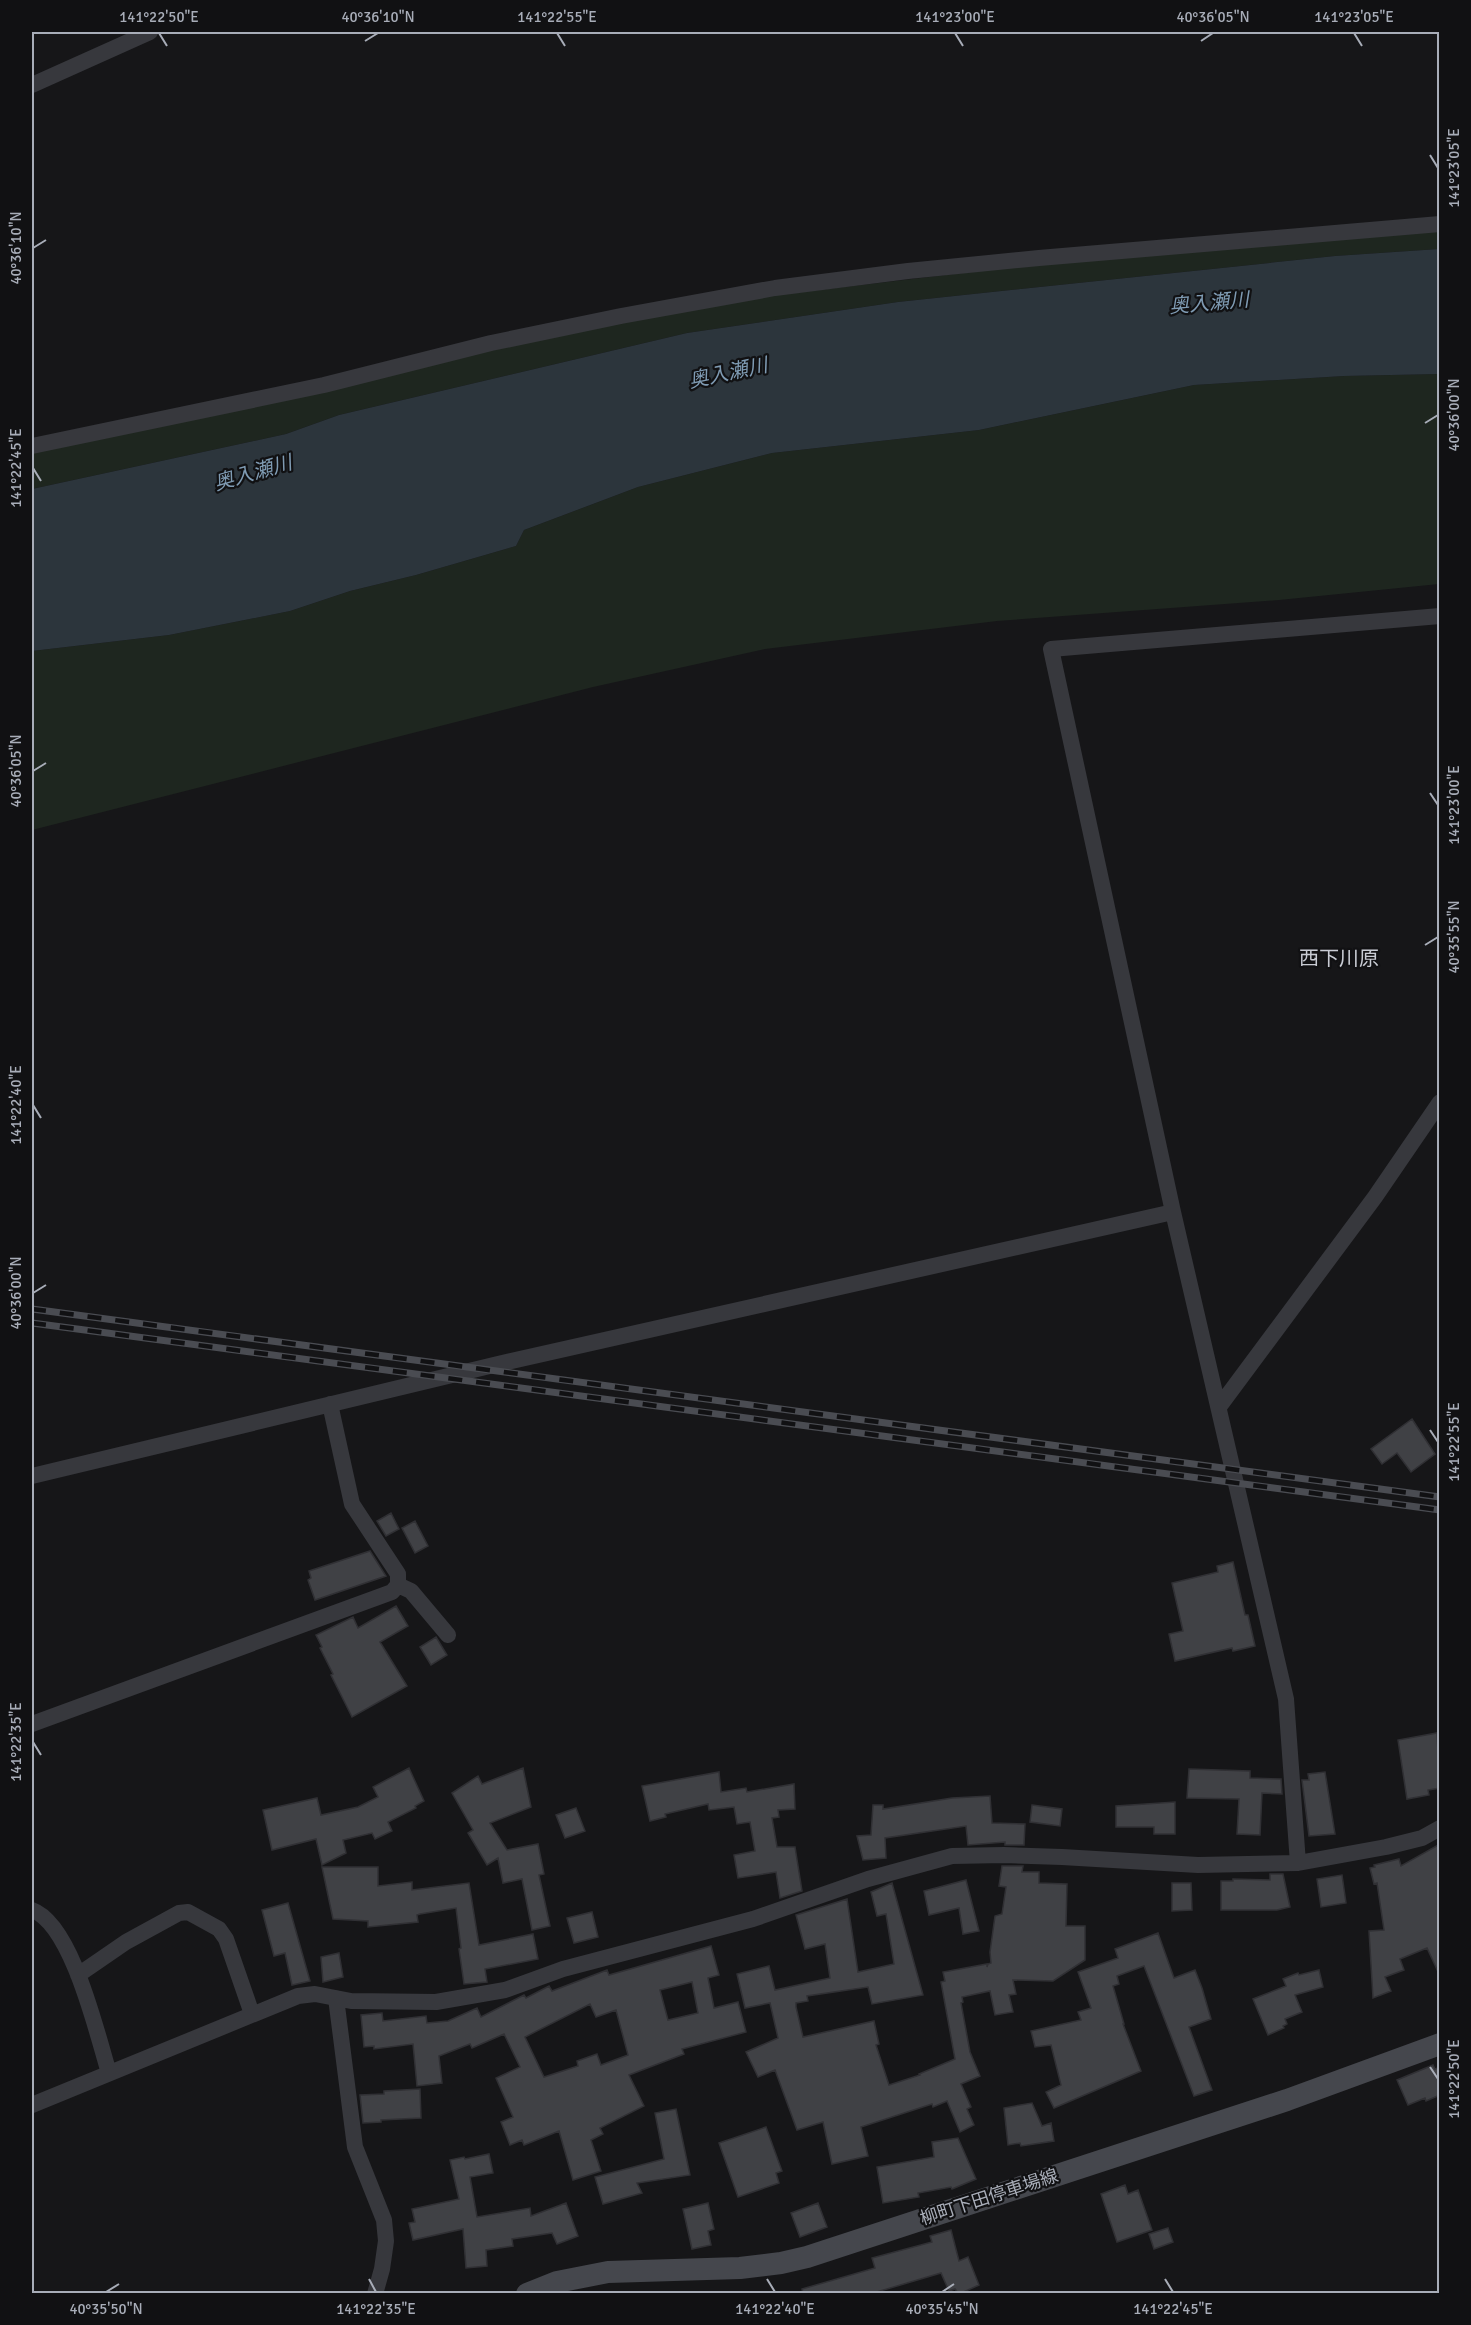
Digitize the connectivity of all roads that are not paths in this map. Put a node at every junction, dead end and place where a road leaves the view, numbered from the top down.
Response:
1 (150, 32) edge
2 (32, 85) edge
3 (1440, 224) edge
4 (32, 446) edge
5 (1440, 616) edge
6 (1440, 1102) edge
7 (1173, 1212) junction
8 (330, 1404) junction
9 (1219, 1407) junction
10 (32, 1476) edge
11 (398, 1585) junction
12 (448, 1635) dead end
13 (32, 1724) edge
14 (1440, 1828) edge
15 (1298, 1863) junction
16 (32, 1910) edge
17 (78, 1975) junction
18 (336, 1998) junction
19 (252, 2014) junction
20 (1440, 2044) edge
21 (109, 2073) junction
22 (32, 2105) edge
23 (375, 2294) edge
24 (527, 2294) edge

1 - 2 street
3 - 4 street
5 - 7 street
6 - 9 street
7 - 8 street
7 - 9 street
8 - 10 street
8 - 11 street
9 - 15 street
11 - 12 street
11 - 13 street
14 - 15 street
15 - 18 street
16 - 17 street
17 - 19 street
17 - 21 street
18 - 19 street
18 - 23 street
19 - 21 street
20 - 24 main road, 柳町下田停車場線
21 - 22 street

